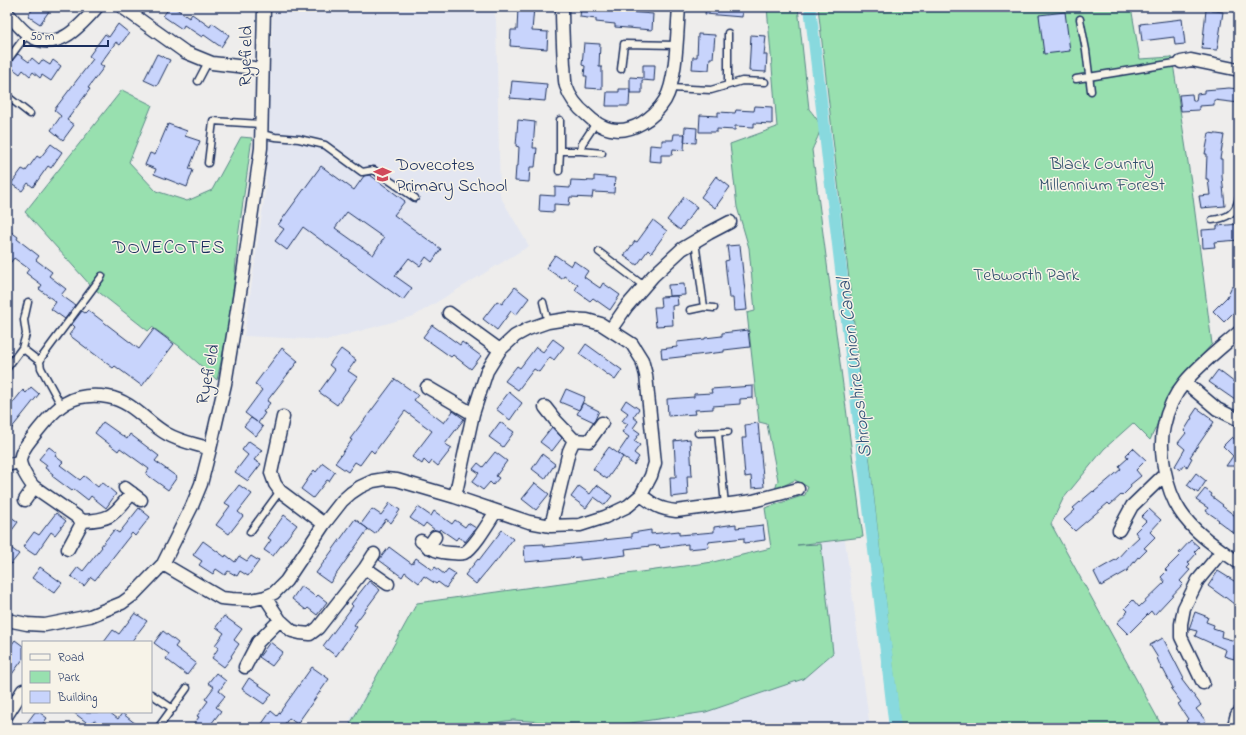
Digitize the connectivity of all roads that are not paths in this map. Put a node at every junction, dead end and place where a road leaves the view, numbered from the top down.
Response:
1 (97, 7) edge
2 (122, 7) edge
3 (264, 7) edge
4 (562, 7) edge
5 (678, 7) edge
6 (7, 13) edge
7 (1080, 19) dead end
8 (728, 33) dead end
9 (27, 34) junction
10 (676, 45) junction
11 (7, 61) edge
12 (208, 62) junction
13 (1181, 62) joint
14 (262, 69) junction
15 (621, 69) dead end
16 (1239, 70) edge
17 (1089, 77) junction
18 (1076, 79) dead end
19 (198, 81) dead end
20 (765, 82) dead end
21 (728, 85) junction
22 (670, 88) junction
23 (1091, 91) dead end
24 (7, 96) edge
25 (30, 114) dead end
26 (560, 120) dead end
27 (596, 123) junction
28 (261, 129) junction
29 (560, 151) junction
30 (582, 151) junction
31 (602, 153) dead end
32 (208, 163) dead end
33 (559, 171) dead end
34 (1239, 197) edge
35 (415, 198) dead end
36 (1212, 220) dead end
37 (730, 222) dead end
38 (695, 241) junction
39 (599, 252) dead end
40 (102, 276) dead end
41 (644, 286) junction
42 (28, 302) dead end
43 (543, 302) dead end
44 (704, 307) junction
45 (714, 308) dead end
46 (690, 310) dead end
47 (449, 313) dead end
48 (548, 322) junction
49 (611, 330) junction
50 (1239, 332) edge
51 (22, 348) junction
52 (500, 350) junction
53 (40, 362) junction
54 (7, 368) edge
55 (1185, 382) junction
56 (427, 387) dead end
57 (60, 405) junction
58 (545, 407) dead end
59 (473, 414) junction
60 (283, 417) dead end
61 (1239, 420) edge
62 (602, 423) dead end
63 (718, 432) junction
64 (728, 432) dead end
65 (698, 433) dead end
66 (574, 440) junction
67 (210, 449) junction
68 (20, 462) junction
69 (7, 465) edge
70 (1165, 474) junction
71 (34, 487) junction
72 (798, 489) dead end
73 (280, 491) junction
74 (132, 493) dead end
75 (641, 495) junction
76 (455, 497) junction
77 (25, 500) dead end
78 (724, 504) junction
79 (496, 511) junction
80 (82, 521) junction
81 (324, 524) junction
82 (551, 526) junction
83 (1118, 530) dead end
84 (250, 532) dead end
85 (428, 542) dead end
86 (68, 549) dead end
87 (1222, 551) junction
88 (374, 554) dead end
89 (1239, 563) edge
90 (163, 564) junction
91 (365, 568) junction
92 (388, 584) dead end
93 (265, 598) junction
94 (7, 620) edge
95 (280, 620) junction
96 (245, 667) dead end
97 (1203, 683) dead end
98 (187, 688) dead end
99 (22, 692) edge
100 (152, 695) edge
101 (173, 709) junction
102 (7, 715) edge
103 (1239, 716) edge
104 (158, 728) edge
105 (1236, 728) edge

1 - 9 street
2 - 12 street
3 - 14 street, Ryefield
4 - 27 street
5 - 10 street
6 - 9 street
7 - 17 lane
8 - 21 lane
9 - 11 lane
10 - 15 lane
10 - 22 street
12 - 14 street
12 - 19 lane
13 - 16 street
13 - 17 lane
14 - 28 street, Ryefield
17 - 18 lane
17 - 23 lane
20 - 21 lane
21 - 22 lane
22 - 27 street
24 - 25 lane
26 - 29 lane
27 - 30 lane
28 - 32 lane
28 - 35 lane
28 - 67 street, Ryefield
29 - 30 lane
29 - 33 lane
30 - 31 lane
34 - 36 lane
37 - 38 street
38 - 41 street
38 - 44 lane
39 - 41 lane
40 - 53 lane
41 - 49 street
42 - 51 lane
43 - 48 lane
44 - 45 lane
44 - 46 lane
47 - 52 street
48 - 49 street
48 - 52 street
49 - 75 street
50 - 55 street
51 - 53 lane
51 - 54 lane
52 - 59 street
53 - 57 lane
55 - 61 street
55 - 70 street
56 - 59 street
57 - 67 street
57 - 68 street
58 - 66 street
59 - 76 street
60 - 73 street
62 - 66 street
63 - 64 lane
63 - 65 lane
63 - 78 lane
66 - 82 street
67 - 90 street, Ryefield
68 - 69 street
68 - 71 street
70 - 83 street
70 - 87 street
71 - 77 street
71 - 80 street
72 - 78 street
73 - 81 street
73 - 84 lane
74 - 80 street
75 - 78 street
75 - 82 street
76 - 79 street
76 - 81 street
79 - 82 street
79 - 85 street
80 - 86 street
81 - 93 street
87 - 89 street
87 - 97 street
88 - 91 street
90 - 93 street
90 - 94 street, Ryefield
91 - 92 street
91 - 95 street
93 - 95 street
95 - 96 street
98 - 101 lane
99 - 102 street
100 - 101 lane
101 - 104 lane
103 - 105 street

